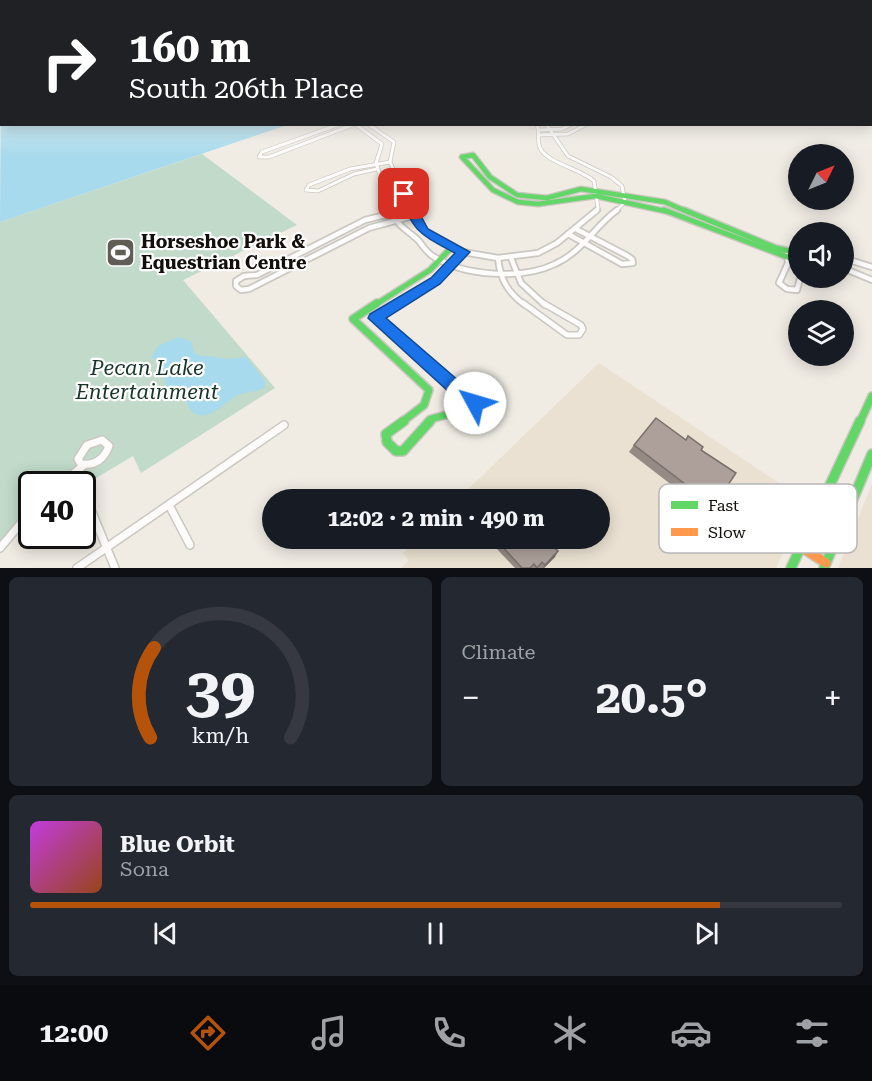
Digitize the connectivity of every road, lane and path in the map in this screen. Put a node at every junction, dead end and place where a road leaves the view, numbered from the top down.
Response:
1 (334, 126) edge
2 (350, 126) edge
3 (358, 126) edge
4 (371, 126) edge
5 (538, 126) edge
6 (547, 126) edge
7 (568, 126) edge
8 (583, 126) edge
9 (540, 132) junction
10 (552, 133) junction
11 (390, 162) junction
12 (377, 166) junction
13 (511, 192) junction
14 (596, 194) junction
15 (504, 197) junction
16 (519, 199) junction
17 (625, 199) junction
18 (410, 209) junction
19 (393, 213) junction
20 (413, 216) junction
21 (395, 220) junction
22 (576, 228) junction
23 (568, 234) junction
24 (591, 237) junction
25 (584, 242) junction
26 (451, 248) junction
27 (787, 251) joint
28 (463, 252) junction
29 (498, 258) junction
30 (511, 258) junction
31 (788, 259) junction
32 (439, 260) junction
33 (854, 261) edge
34 (452, 266) junction
35 (872, 267) edge
36 (499, 272) junction
37 (514, 273) junction
38 (854, 273) edge
39 (872, 280) edge
40 (798, 288) edge
41 (872, 396) edge
42 (284, 425) dead end
43 (872, 454) edge
44 (84, 465) junction
45 (77, 471) edge
46 (831, 484) edge
47 (857, 489) edge
48 (169, 505) junction
49 (96, 522) edge
50 (18, 527) edge
51 (190, 546) dead end
52 (0, 548) edge
53 (107, 548) junction
54 (798, 553) edge
55 (809, 553) edge
56 (825, 565) edge
57 (77, 568) edge
58 (115, 568) edge
59 (791, 568) edge

1 - 2 street
3 - 12 street
4 - 11 street
5 - 9 street
6 - 10 street
7 - 10 street
8 - 10 street
9 - 10 street
9 - 14 street
10 - 17 street
11 - 12 street
11 - 18 street
12 - 12 street
12 - 19 street
13 - 15 street
13 - 15 street
13 - 16 street
14 - 16 street
14 - 17 street
14 - 22 street
15 - 16 street
17 - 24 street
17 - 27 street
17 - 31 street
18 - 19 street
18 - 20 street
19 - 21 street
19 - 21 street
20 - 21 street
20 - 26 street
21 - 32 street
22 - 23 street
22 - 24 street
23 - 25 street
23 - 30 street
24 - 25 street
24 - 25 street
25 - 37 street
26 - 28 street
26 - 32 street
27 - 31 street
28 - 29 street
28 - 34 street
29 - 30 street
29 - 36 street
30 - 37 street
31 - 40 street
32 - 34 street
32 - 34 street
33 - 35 street
34 - 36 street
36 - 37 street
36 - 37 street
38 - 39 street
41 - 46 street
42 - 48 street
43 - 47 street
44 - 44 street
44 - 45 street
48 - 51 street
48 - 53 street
49 - 53 street
50 - 52 street
53 - 57 street
53 - 58 street
54 - 59 street
55 - 56 street

